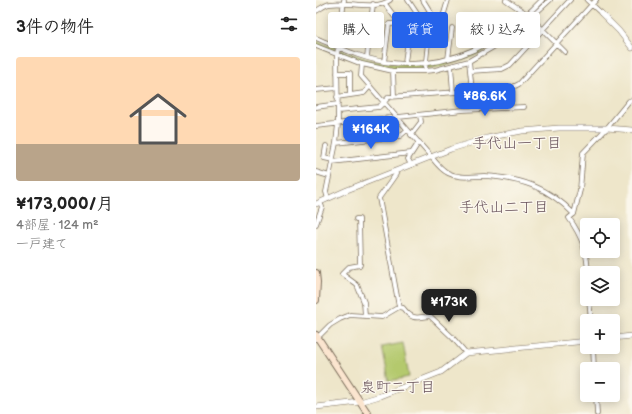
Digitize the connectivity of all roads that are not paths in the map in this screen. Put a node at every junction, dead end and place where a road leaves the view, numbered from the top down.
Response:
1 (390, 0) edge
2 (408, 0) edge
3 (423, 0) edge
4 (448, 0) edge
5 (506, 0) edge
6 (542, 0) edge
7 (550, 0) edge
8 (570, 0) edge
9 (587, 0) edge
10 (596, 0) edge
11 (343, 1) edge
12 (373, 4) junction
13 (385, 4) junction
14 (592, 5) junction
15 (316, 11) edge
16 (342, 12) edge
17 (416, 12) edge
18 (430, 12) edge
19 (444, 12) edge
20 (523, 12) edge
21 (528, 12) edge
22 (537, 12) edge
23 (392, 13) edge
24 (601, 13) joint
25 (392, 24) edge
26 (452, 28) dead end
27 (542, 30) junction
28 (316, 38) edge
29 (328, 43) edge
30 (556, 44) junction
31 (316, 46) edge
32 (338, 48) joint
33 (407, 48) edge
34 (427, 48) edge
35 (478, 48) edge
36 (491, 48) edge
37 (632, 48) edge
38 (565, 52) dead end
39 (337, 54) junction
40 (367, 57) junction
41 (448, 59) junction
42 (469, 61) junction
43 (384, 62) junction
44 (362, 64) junction
45 (405, 64) junction
46 (425, 64) junction
47 (451, 66) junction
48 (393, 71) junction
49 (425, 71) junction
50 (470, 71) junction
51 (337, 73) junction
52 (370, 86) junction
53 (338, 88) junction
54 (316, 90) edge
55 (472, 91) junction
56 (453, 92) junction
57 (350, 94) junction
58 (394, 96) junction
59 (338, 97) junction
60 (632, 100) edge
61 (384, 102) junction
62 (338, 104) junction
63 (316, 107) edge
64 (524, 107) dead end
65 (338, 111) junction
66 (420, 115) junction
67 (397, 118) junction
68 (338, 122) junction
69 (316, 125) edge
70 (606, 128) junction
71 (407, 130) junction
72 (632, 130) edge
73 (411, 135) junction
74 (418, 142) junction
75 (336, 143) junction
76 (326, 146) dead end
77 (411, 153) junction
78 (432, 157) junction
79 (333, 161) junction
80 (411, 165) junction
81 (395, 171) junction
82 (316, 172) edge
83 (329, 176) junction
84 (328, 199) junction
85 (318, 203) edge
86 (574, 214) junction
87 (356, 219) dead end
88 (316, 224) edge
89 (588, 266) edge
90 (316, 274) edge
91 (316, 300) edge
92 (399, 307) junction
93 (365, 316) junction
94 (632, 336) edge
95 (316, 337) edge
96 (620, 337) edge
97 (580, 342) edge
98 (466, 353) junction
99 (360, 402) junction
100 (596, 402) edge
101 (316, 407) edge
102 (368, 414) edge
103 (597, 414) edge

1 - 13 street
2 - 17 street
3 - 18 street
4 - 19 street
5 - 20 street
6 - 21 street
7 - 22 street
8 - 27 street
9 - 14 street
10 - 14 street
11 - 12 street
11 - 15 street
11 - 16 street
12 - 13 street
12 - 40 street
13 - 23 street
14 - 24 street
14 - 30 street
24 - 37 street
25 - 43 street
26 - 41 street
27 - 30 street
27 - 50 street
28 - 29 street
30 - 38 street
30 - 55 street
31 - 39 street
32 - 39 street
32 - 40 street
33 - 45 street
34 - 46 street
35 - 41 street
36 - 42 street
39 - 44 street
39 - 51 street
40 - 43 street
41 - 46 street
42 - 47 street
42 - 50 street
43 - 45 street
44 - 48 street
44 - 52 street
45 - 46 street
46 - 49 street
47 - 49 street
47 - 56 street
48 - 49 street
48 - 58 street
50 - 55 street
51 - 53 street
51 - 57 street
52 - 57 street
52 - 61 street
53 - 54 street
53 - 59 street
55 - 56 street
56 - 58 street
57 - 59 street
58 - 61 street
59 - 62 street
60 - 70 street
61 - 65 street
61 - 67 street
62 - 63 street
62 - 65 street
64 - 66 street
65 - 68 street
66 - 67 street
66 - 73 street
67 - 68 street
67 - 71 street
68 - 69 street
68 - 75 street
70 - 72 street
70 - 78 street
70 - 86 street
71 - 73 street
71 - 75 street
73 - 74 street
74 - 77 street
74 - 78 street
75 - 79 street
76 - 79 street
77 - 79 street
77 - 80 street
78 - 80 street
78 - 86 street
79 - 83 street
80 - 81 street
81 - 84 street
81 - 92 street
82 - 83 street
83 - 84 street
84 - 85 street
85 - 88 street
86 - 89 street
87 - 93 street
90 - 91 main road
92 - 93 street
92 - 98 street
93 - 95 street
94 - 96 street
95 - 99 main road
97 - 98 street
98 - 99 street
99 - 101 street
99 - 102 main road
100 - 103 street

